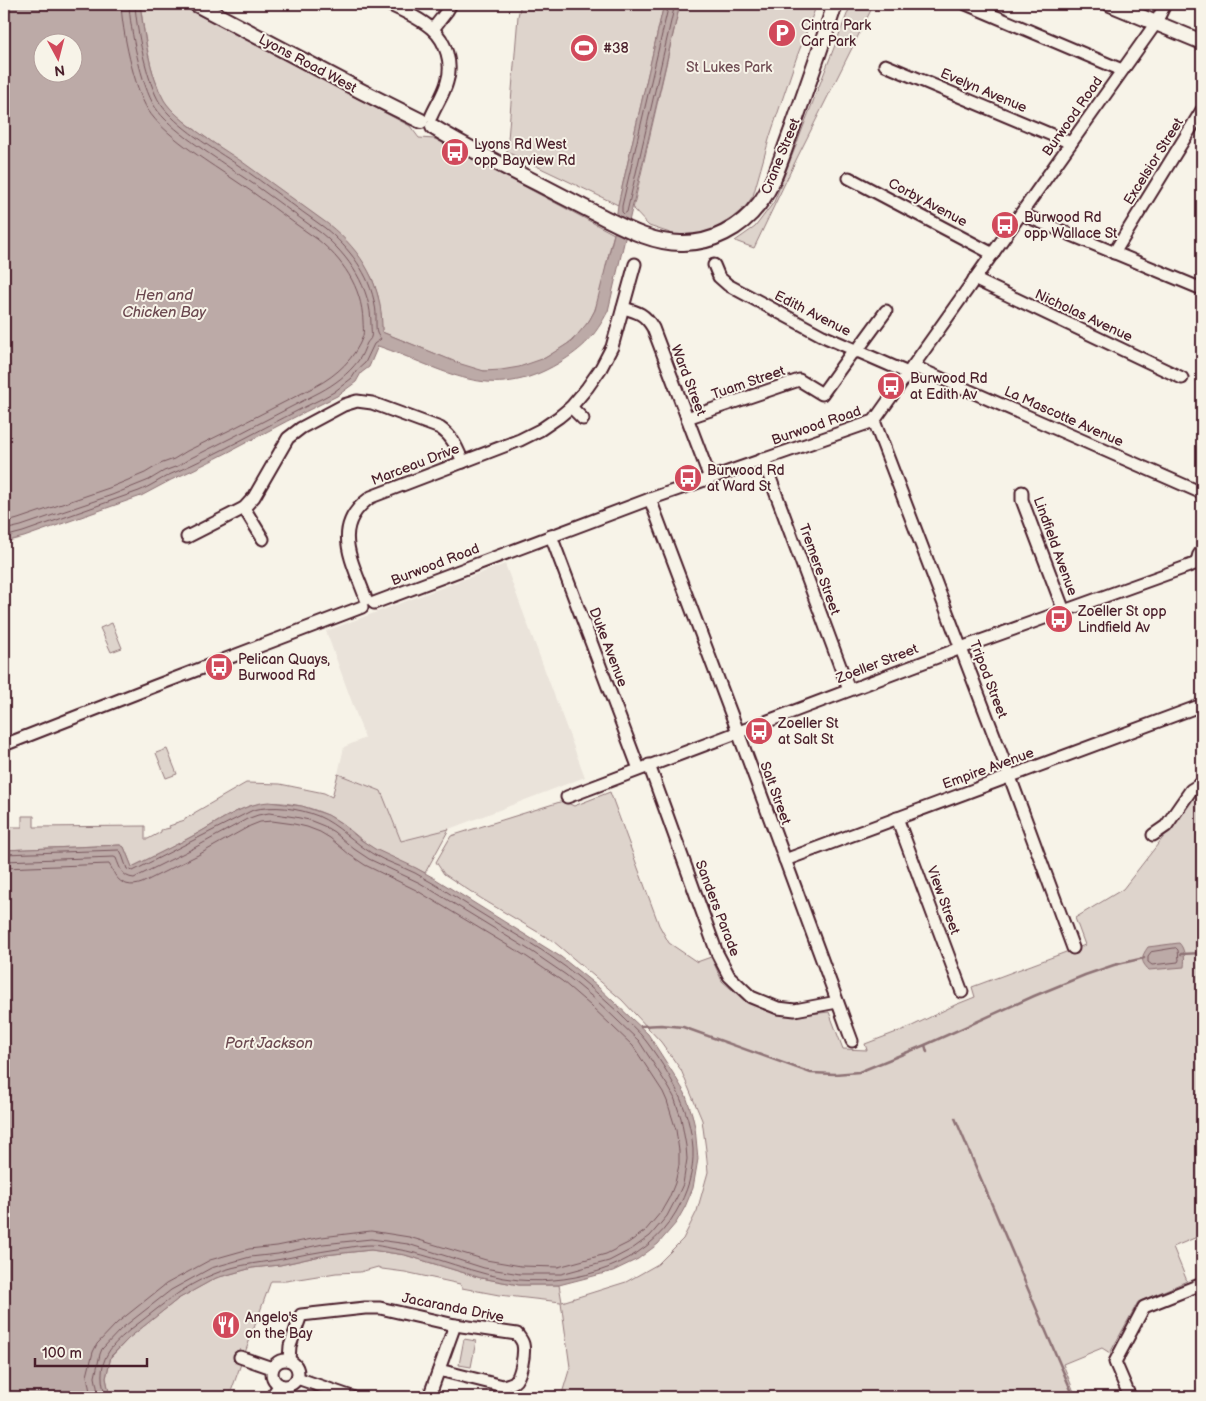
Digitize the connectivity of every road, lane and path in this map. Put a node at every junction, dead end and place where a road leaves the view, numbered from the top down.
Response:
1 (196, 4) edge
2 (388, 4) edge
3 (451, 4) edge
4 (835, 4) edge
5 (966, 4) edge
6 (1110, 4) edge
7 (1165, 4) edge
8 (1156, 23) junction
9 (433, 29) junction
10 (1202, 42) edge
11 (885, 65) dead end
12 (1122, 70) junction
13 (1202, 110) edge
14 (428, 121) junction
15 (1071, 143) junction
16 (849, 178) dead end
17 (1021, 214) junction
18 (634, 231) joint
19 (1114, 253) junction
20 (993, 254) junction
21 (635, 264) dead end
22 (714, 265) dead end
23 (974, 280) junction
24 (1202, 289) edge
25 (623, 308) junction
26 (886, 311) dead end
27 (855, 351) junction
28 (911, 370) junction
29 (1182, 378) dead end
30 (571, 408) junction
31 (687, 418) junction
32 (583, 419) dead end
33 (874, 421) junction
34 (763, 459) junction
35 (463, 462) junction
36 (710, 478) junction
37 (1022, 492) dead end
38 (1202, 494) edge
39 (650, 499) junction
40 (244, 508) junction
41 (551, 536) junction
42 (187, 537) dead end
43 (263, 539) dead end
44 (1201, 560) edge
45 (367, 603) junction
46 (1064, 611) junction
47 (961, 648) junction
48 (849, 690) junction
49 (1202, 705) edge
50 (738, 732) junction
51 (4, 745) edge
52 (644, 767) junction
53 (1010, 776) junction
54 (1202, 783) edge
55 (567, 797) dead end
56 (897, 818) junction
57 (1153, 835) dead end
58 (785, 860) junction
59 (1073, 948) dead end
60 (962, 992) dead end
61 (837, 1002) junction
62 (852, 1042) dead end
63 (1202, 1284) edge
64 (455, 1325) junction
65 (240, 1357) dead end
66 (289, 1360) junction
67 (272, 1368) junction
68 (439, 1370) junction
69 (297, 1378) junction
70 (280, 1385) junction
71 (272, 1397) edge
72 (352, 1397) edge
73 (429, 1397) edge
74 (1130, 1397) edge

1 - 14 main road, Lyons Road West
2 - 9 street
3 - 9 street
4 - 18 main road, Crane Street
5 - 12 street
6 - 8 main road
7 - 8 street, Burwood Road
8 - 10 main road
8 - 12 street, Burwood Road
9 - 14 street
11 - 15 street, Evelyn Avenue
12 - 15 street, Burwood Road
13 - 19 street, Excelsior Street
14 - 18 main road, Lyons Road West
15 - 17 street, Burwood Road
16 - 20 street, Corby Avenue
17 - 19 street
17 - 20 street, Burwood Road
19 - 24 street
20 - 23 street, Burwood Road
21 - 25 street, Marceau Drive
22 - 27 street, Edith Avenue
23 - 28 street, Burwood Road
23 - 29 street, Nicholas Avenue
25 - 30 street, Marceau Drive
25 - 31 street, Ward Street
26 - 27 street, Tuam Street
27 - 28 street, Edith Avenue
27 - 31 street, Tuam Street
28 - 33 street, Burwood Road
28 - 38 street, La Mascotte Avenue
30 - 32 street
30 - 35 street, Marceau Drive
31 - 36 street, Ward Street
33 - 34 street, Burwood Road
33 - 47 street, Tripod Street
34 - 36 street, Burwood Road
34 - 48 street, Tremere Street
35 - 40 street
35 - 45 street, Marceau Drive
36 - 39 street, Burwood Road
37 - 46 street, Lindfield Avenue
39 - 41 street, Burwood Road
39 - 50 street, Salt Street
40 - 42 street
40 - 43 street
41 - 45 street, Burwood Road
41 - 52 street, Duke Avenue
44 - 46 street, Zoeller Street
45 - 51 street, Burwood Road
46 - 47 street, Zoeller Street
47 - 48 street, Zoeller Street
47 - 53 street, Tripod Street
48 - 50 street, Zoeller Street
49 - 53 street, Empire Avenue
50 - 52 street, Zoeller Street
50 - 58 street, Salt Street
52 - 55 street, Zoeller Street
52 - 61 street, Sanders Parade
53 - 56 street, Empire Avenue
53 - 59 street, Tripod Street
54 - 57 street
56 - 58 street, Empire Avenue
56 - 60 street, View Street
58 - 61 street, Salt Street
61 - 62 street, Salt Street
63 - 74 street
64 - 66 street, Jacaranda Drive
64 - 68 street
64 - 68 street, Jacaranda Drive
65 - 67 street
66 - 67 street
66 - 69 street
67 - 70 street
68 - 73 street
69 - 70 street
69 - 72 street
70 - 71 street

